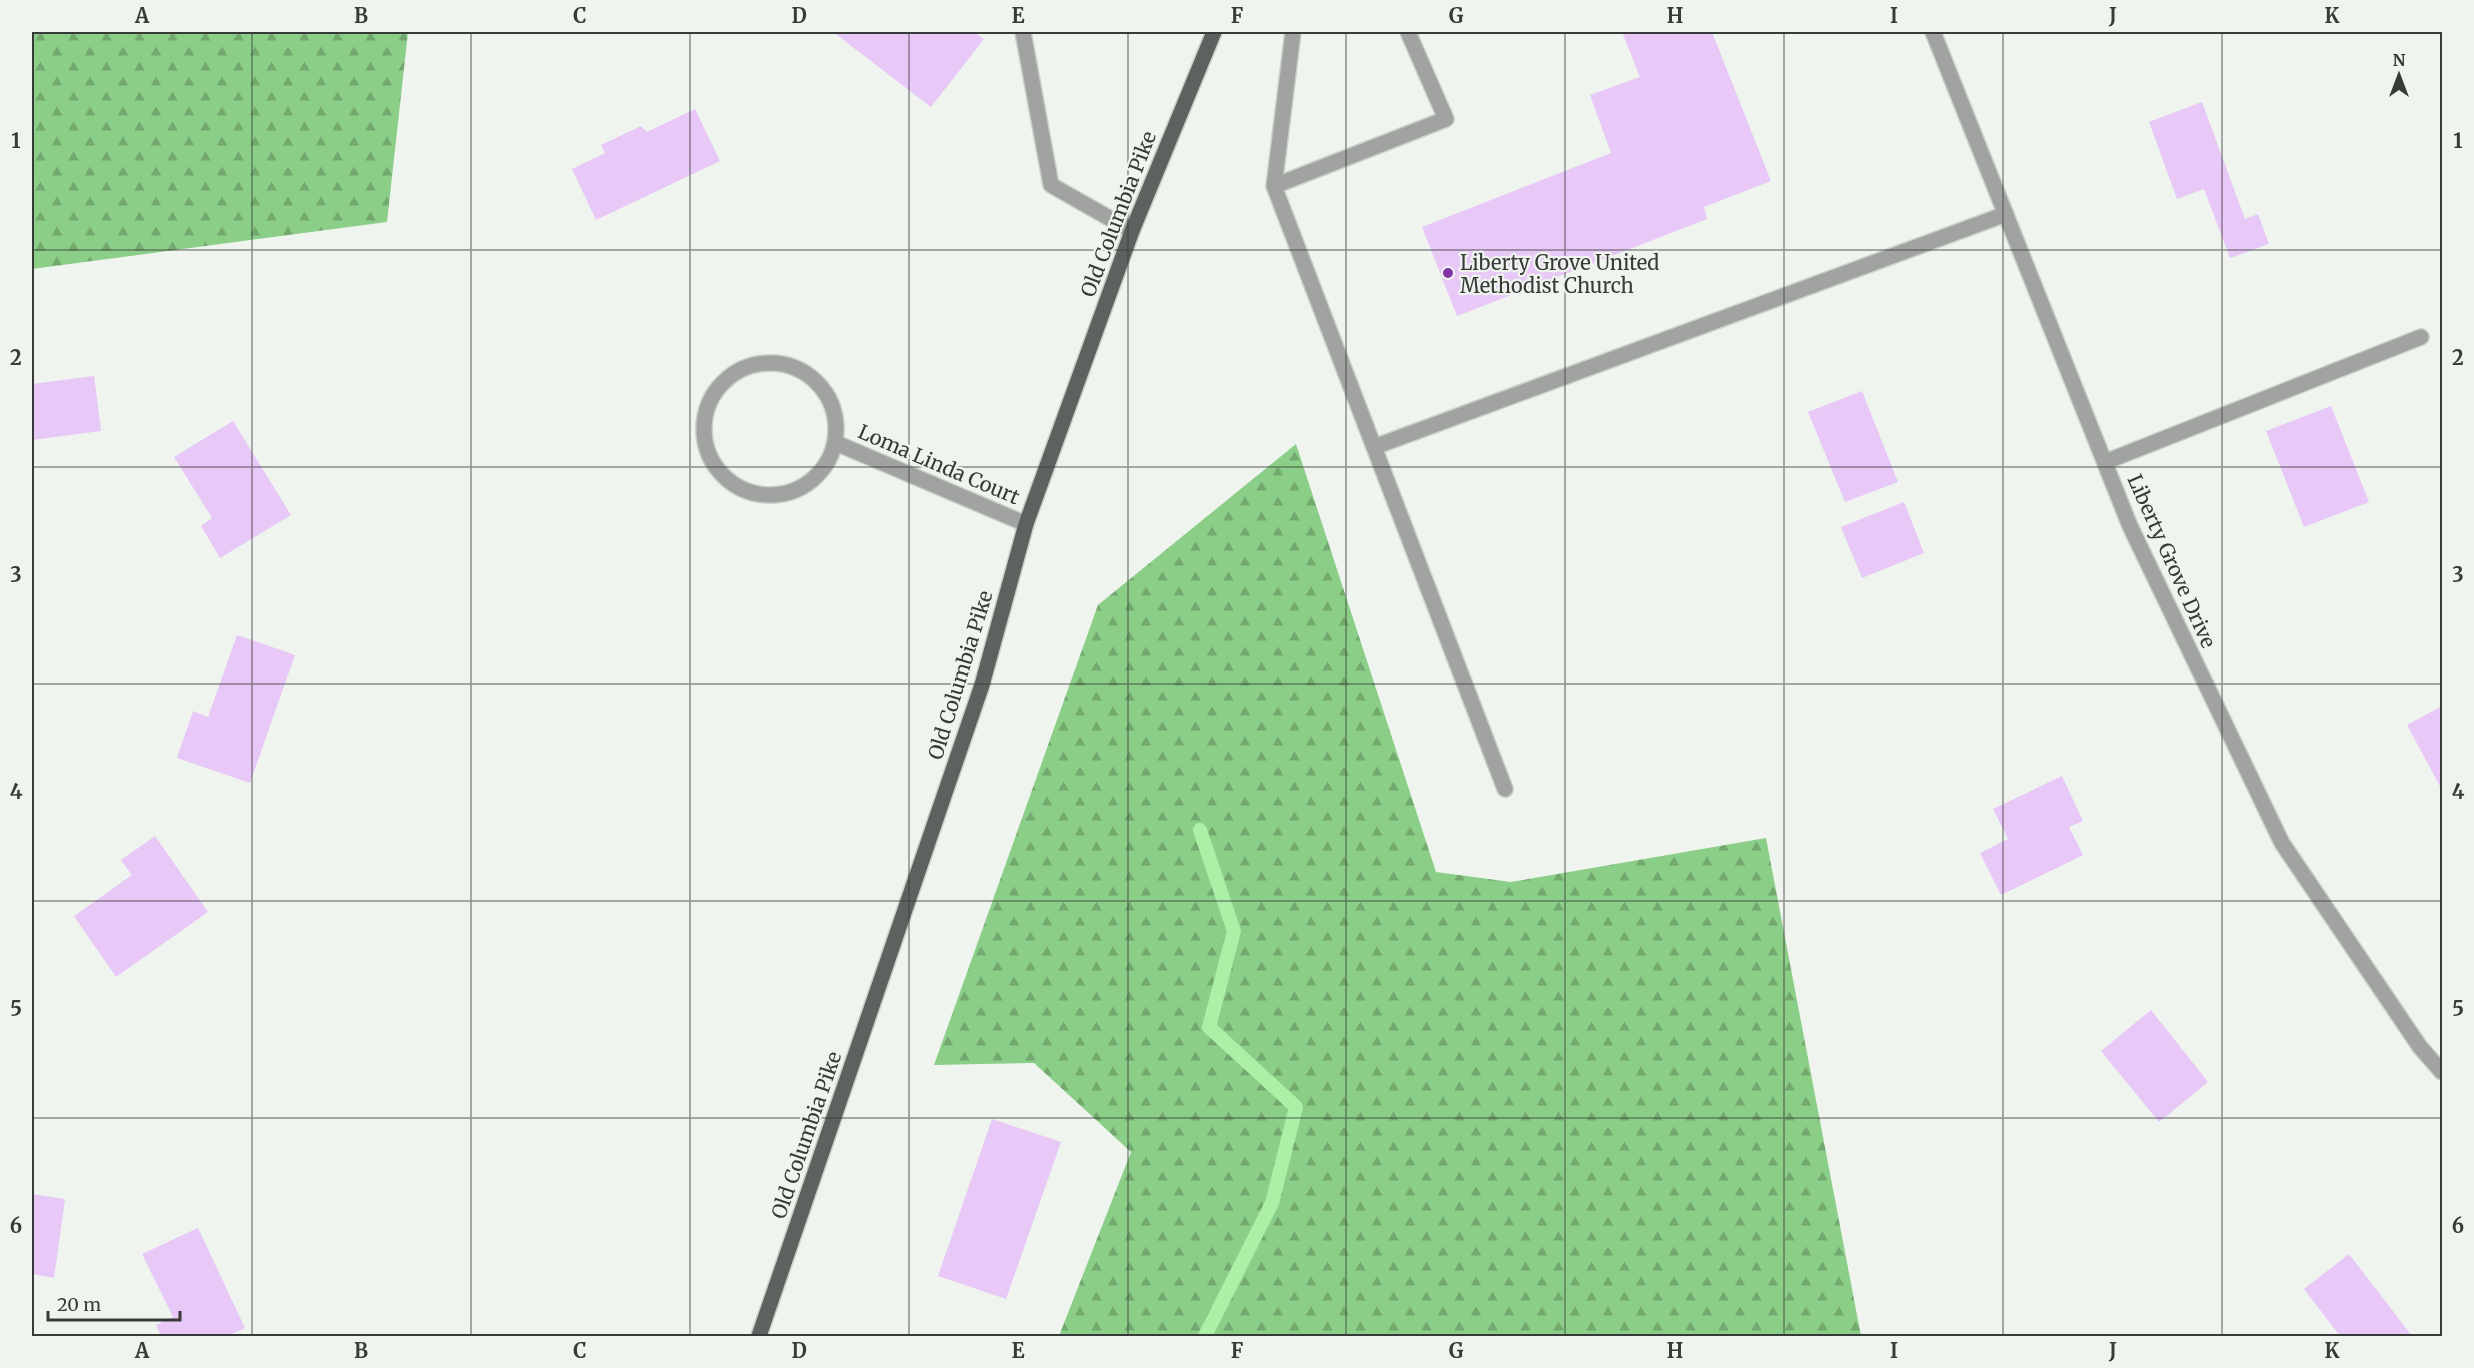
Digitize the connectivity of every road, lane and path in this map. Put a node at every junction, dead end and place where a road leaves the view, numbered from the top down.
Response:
1 (1023, 32) edge
2 (1214, 32) edge
3 (1293, 32) edge
4 (1408, 32) edge
5 (1933, 32) edge
6 (1274, 186) junction
7 (2006, 214) junction
8 (1132, 231) junction
9 (2421, 337) dead end
10 (836, 443) junction
11 (1374, 447) junction
12 (2105, 462) junction
13 (1026, 524) junction
14 (1505, 789) dead end
15 (2442, 1072) edge
16 (759, 1336) edge

1 - 8 street
2 - 8 main road, Old Columbia Pike
3 - 6 street
4 - 6 street
5 - 7 street, Liberty Grove Drive
6 - 11 street
7 - 11 street
7 - 12 street, Liberty Grove Drive
8 - 13 main road, Old Columbia Pike
9 - 12 street
10 - 10 street, Loma Linda Court
10 - 13 street, Loma Linda Court
11 - 14 street
12 - 15 street, Liberty Grove Drive
13 - 16 main road, Old Columbia Pike

